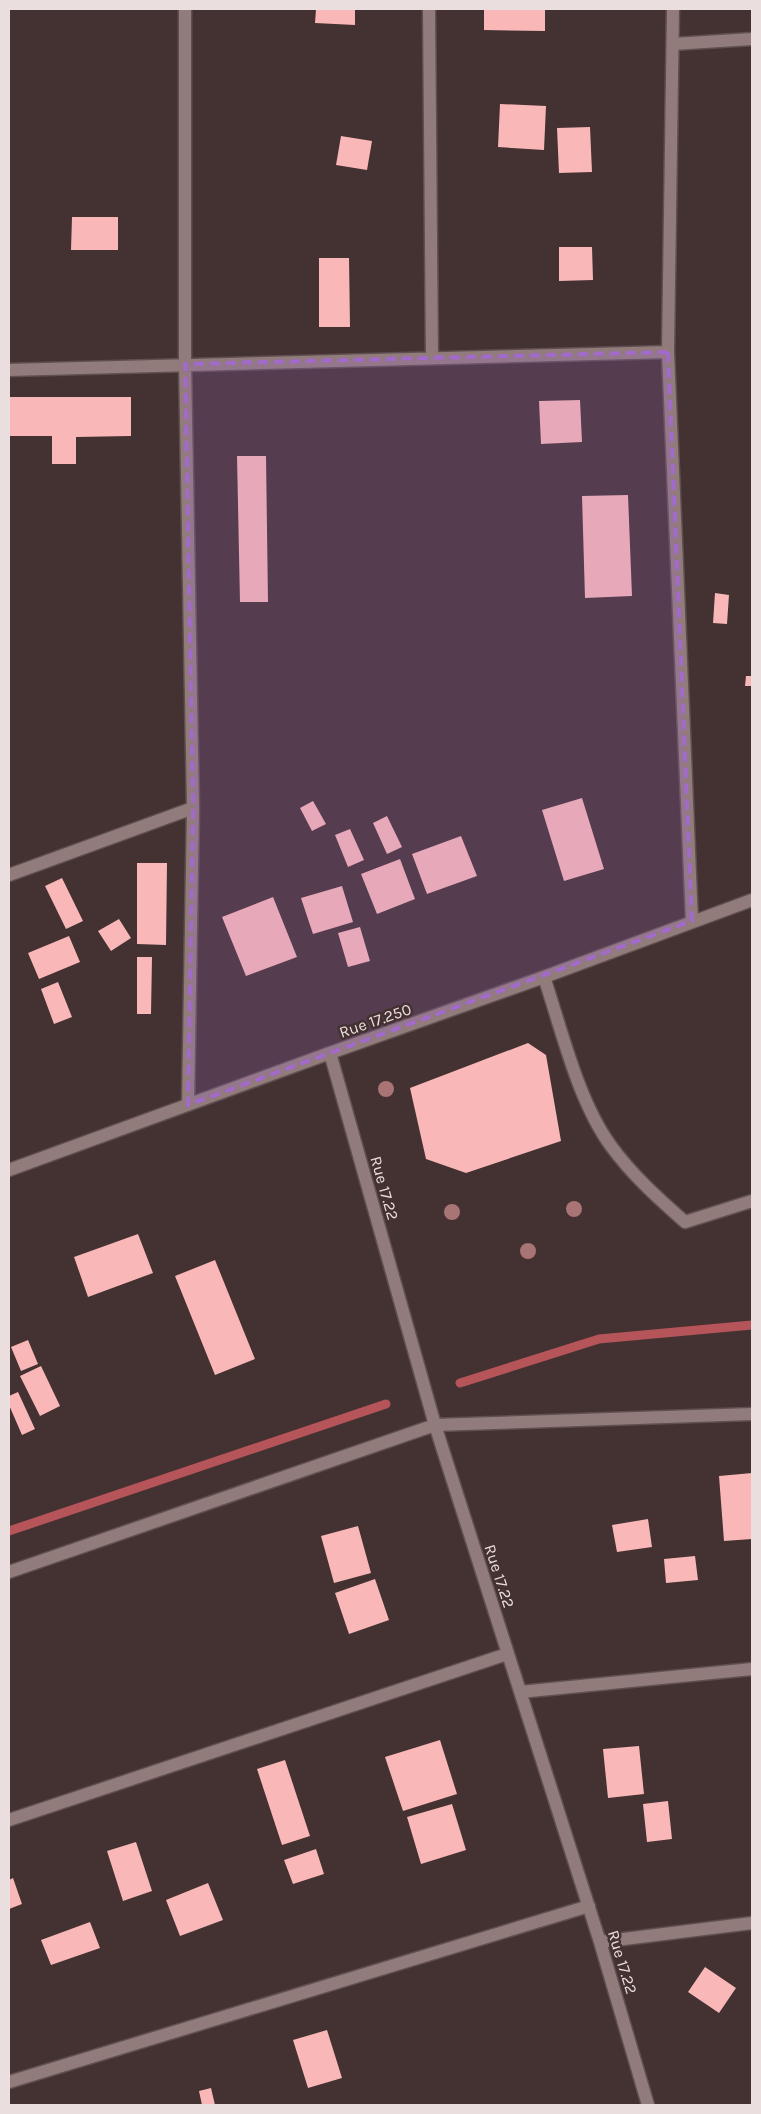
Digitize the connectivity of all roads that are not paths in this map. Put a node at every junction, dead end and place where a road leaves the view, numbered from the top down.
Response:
1 (185, 9) edge
2 (429, 9) edge
3 (673, 9) edge
4 (752, 39) edge
5 (673, 44) junction
6 (668, 352) junction
7 (432, 358) junction
8 (185, 364) junction
9 (9, 370) edge
10 (193, 808) junction
11 (9, 875) edge
12 (752, 900) edge
13 (692, 921) junction
14 (544, 977) junction
15 (330, 1053) junction
16 (188, 1105) junction
17 (9, 1170) edge
18 (752, 1201) edge
19 (752, 1414) edge
20 (434, 1426) junction
21 (9, 1572) edge
22 (508, 1654) junction
23 (752, 1669) edge
24 (520, 1692) junction
25 (9, 1820) edge
26 (589, 1906) junction
27 (752, 1922) edge
28 (600, 1942) junction
29 (9, 2082) edge
30 (648, 2105) edge

1 - 8 street
2 - 7 street
3 - 5 street
4 - 5 street
5 - 6 street
6 - 7 street
6 - 13 street
7 - 8 street
8 - 9 street
8 - 10 street
10 - 11 street
10 - 16 street
12 - 13 street, Rue 17.250
13 - 14 street, Rue 17.250
14 - 15 street, Rue 17.250
14 - 18 street
15 - 16 street, Rue 17.250
15 - 20 street, Rue 17.22
16 - 17 street, Rue 17.250
19 - 20 street
20 - 21 street
20 - 22 street, Rue 17.22
22 - 24 street, Rue 17.22
22 - 25 street
23 - 24 street
24 - 26 street, Rue 17.22
26 - 28 street, Rue 17.22
26 - 29 street
27 - 28 street
28 - 30 street, Rue 17.22

